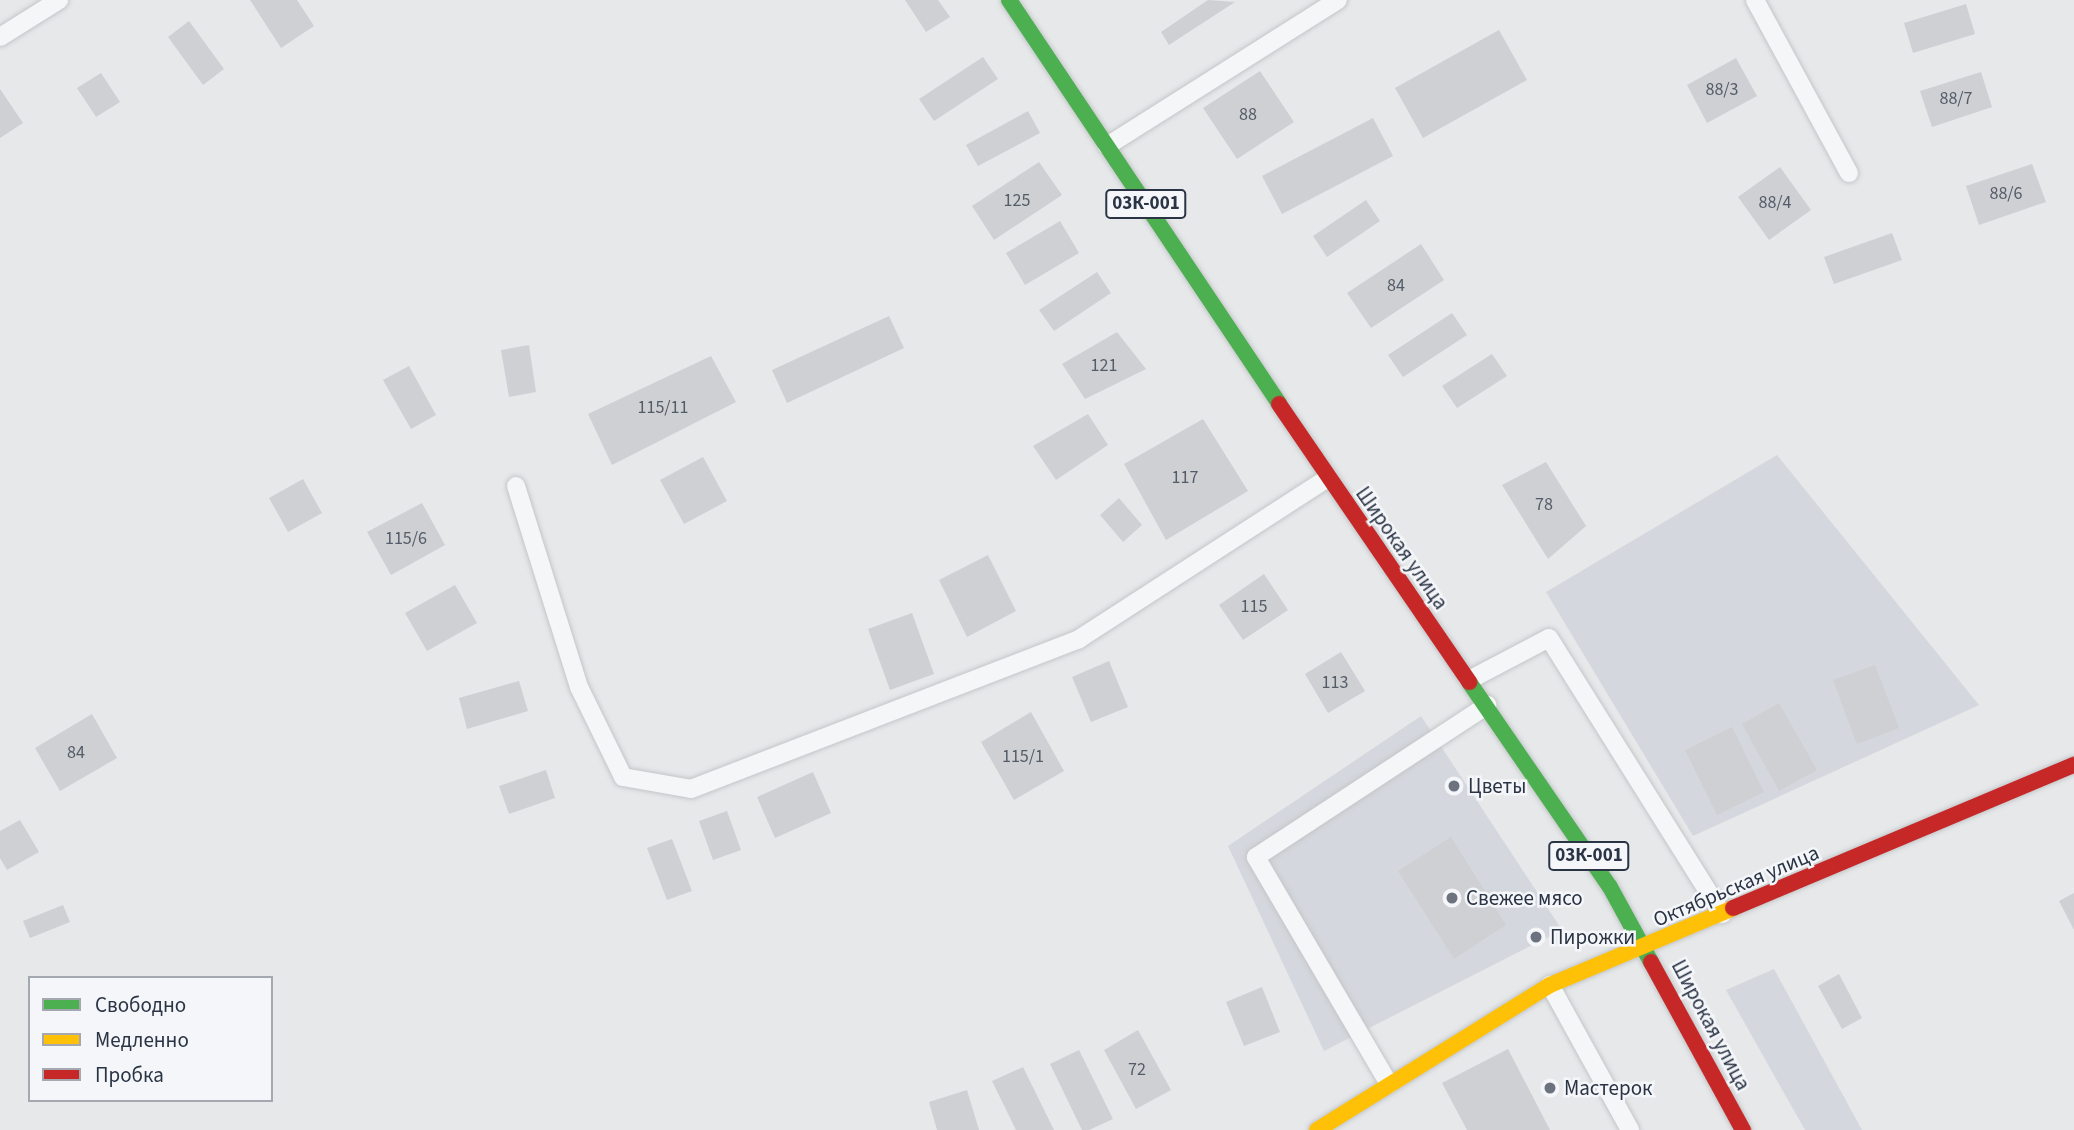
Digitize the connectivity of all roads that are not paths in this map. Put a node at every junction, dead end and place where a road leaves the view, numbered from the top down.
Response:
1 (59, 0) edge
2 (1009, 0) edge
3 (1338, 0) edge
4 (1755, 0) edge
5 (0, 37) edge
6 (1107, 146) junction
7 (1849, 173) dead end
8 (1328, 478) junction
9 (516, 486) dead end
10 (1469, 680) junction
11 (1487, 705) junction
12 (2074, 765) edge
13 (1722, 914) junction
14 (1646, 947) junction
15 (1550, 985) junction
16 (1389, 1084) junction
17 (1317, 1130) edge
18 (1630, 1130) edge
19 (1743, 1130) edge

1 - 5 lane
2 - 6 main road, Широкая улица / 03К-001
3 - 6 lane
4 - 7 lane
6 - 8 main road, Широкая улица / 03К-001
8 - 9 lane
8 - 10 main road, Широкая улица / 03К-001
10 - 11 main road, Широкая улица / 03К-001
10 - 13 lane
11 - 14 main road, Широкая улица / 03К-001
11 - 16 lane
12 - 13 main road, Октябрьская улица
13 - 14 main road, Октябрьская улица
14 - 15 main road, Октябрьская улица
14 - 19 main road, Широкая улица / 03К-001
15 - 16 main road, Октябрьская улица
15 - 18 lane
16 - 17 main road, Октябрьская улица

